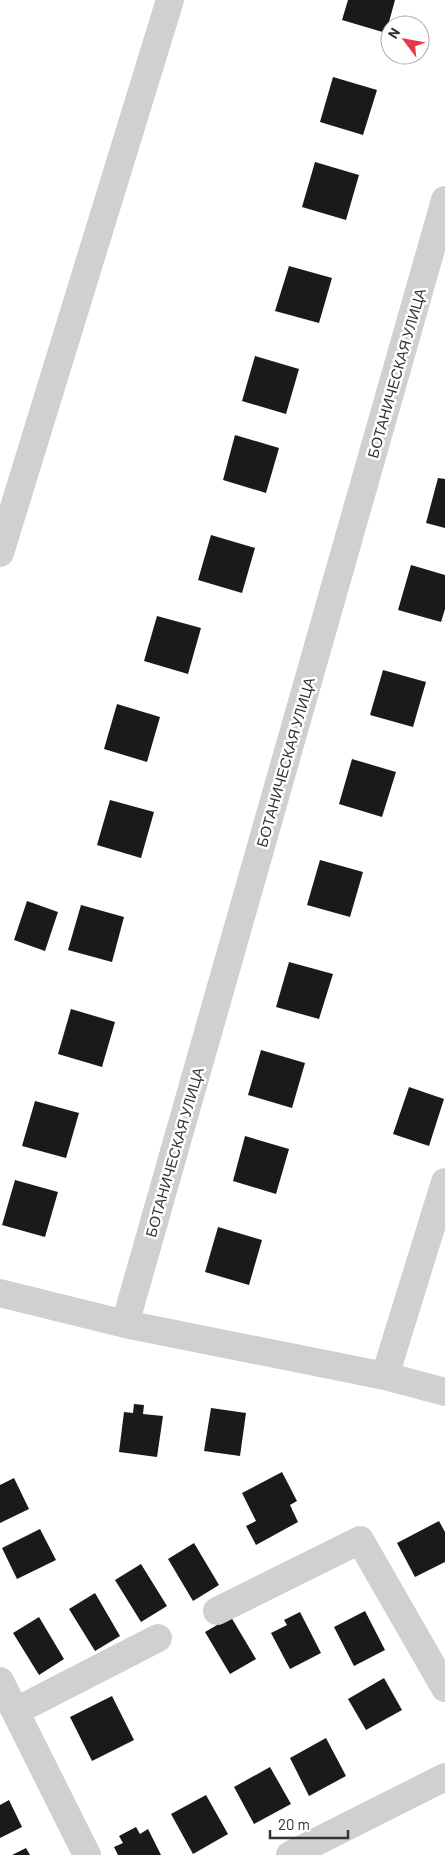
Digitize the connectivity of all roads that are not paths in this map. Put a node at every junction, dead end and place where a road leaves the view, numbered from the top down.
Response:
1 (170, 0) edge
2 (445, 200) edge
3 (0, 553) edge
4 (445, 1182) edge
5 (0, 1293) edge
6 (125, 1324) junction
7 (385, 1376) junction
8 (445, 1392) edge
9 (217, 1610) dead end
10 (158, 1638) dead end
11 (0, 1681) edge
12 (445, 1688) edge
13 (16, 1711) junction
14 (445, 1777) edge
15 (87, 1855) edge
16 (290, 1855) edge

1 - 3 street
2 - 6 street, БОТАНИЧЕСКАЯ УЛИЦА
4 - 7 street
5 - 6 street
6 - 7 street
7 - 8 street
9 - 12 street
10 - 13 street
11 - 13 street
13 - 15 street
14 - 16 street

